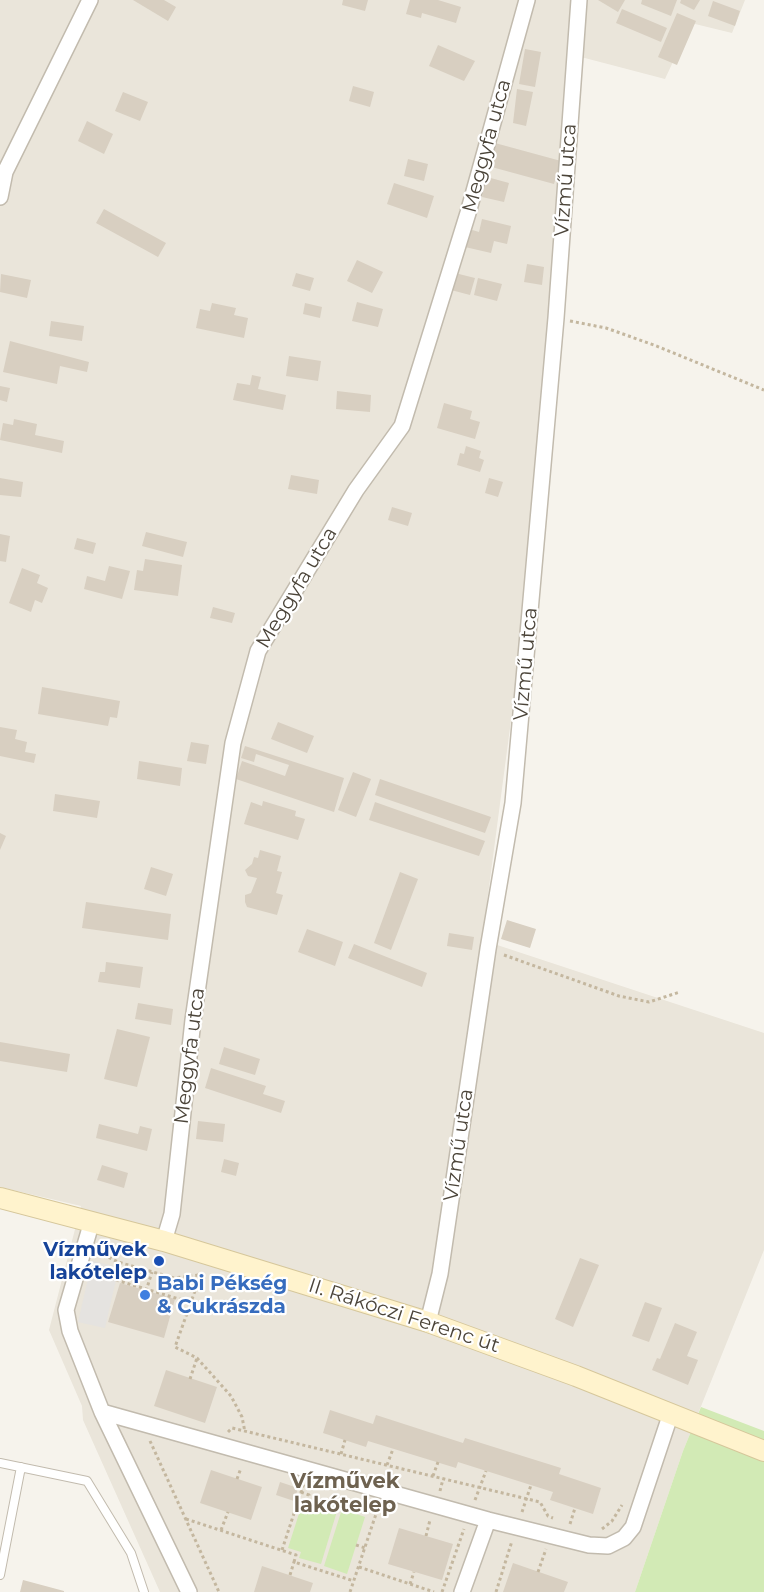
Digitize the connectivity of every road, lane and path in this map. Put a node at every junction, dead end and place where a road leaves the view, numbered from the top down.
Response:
1 (90, 0) edge
2 (527, 0) edge
3 (579, 0) edge
4 (0, 197) edge
5 (556, 318) junction
6 (764, 390) edge
7 (488, 949) junction
8 (680, 992) dead end
9 (0, 1198) edge
10 (92, 1221) junction
11 (164, 1241) junction
12 (85, 1246) junction
13 (152, 1272) junction
14 (201, 1274) junction
15 (210, 1275) dead end
16 (116, 1280) dead end
17 (147, 1289) junction
18 (189, 1302) junction
19 (428, 1322) junction
20 (197, 1358) junction
21 (190, 1378) dead end
22 (102, 1412) junction
23 (671, 1413) junction
24 (142, 1423) junction
25 (232, 1428) dead end
26 (245, 1431) junction
27 (345, 1440) dead end
28 (315, 1448) junction
29 (393, 1449) dead end
30 (764, 1451) edge
31 (340, 1454) junction
32 (438, 1462) dead end
33 (0, 1463) edge
34 (387, 1465) junction
35 (21, 1467) junction
36 (308, 1469) junction
37 (486, 1471) dead end
38 (433, 1476) junction
39 (531, 1485) dead end
40 (481, 1487) junction
41 (384, 1490) junction
42 (301, 1492) junction
43 (308, 1499) dead end
44 (526, 1499) junction
45 (626, 1500) dead end
46 (575, 1508) dead end
47 (228, 1512) dead end
48 (470, 1514) junction
49 (548, 1516) dead end
50 (186, 1519) junction
51 (488, 1520) junction
52 (570, 1524) dead end
53 (516, 1527) junction
54 (221, 1530) junction
55 (599, 1531) dead end
56 (356, 1545) dead end
57 (365, 1548) junction
58 (282, 1550) junction
59 (294, 1562) junction
60 (359, 1567) junction
61 (414, 1572) dead end
62 (0, 1575) edge
63 (290, 1575) dead end
64 (354, 1581) junction
65 (410, 1584) junction
66 (144, 1592) edge
67 (189, 1592) edge
68 (219, 1592) edge
69 (351, 1592) edge
70 (434, 1592) edge
71 (442, 1592) edge
72 (462, 1592) edge
73 (496, 1592) edge

1 - 4 street
2 - 11 street, Meggyfa utca
3 - 5 street, Vízmű utca
5 - 6 path
5 - 7 street, Vízmű utca
7 - 8 path
7 - 19 street, Vízmű utca
9 - 10 main road, II. Rákóczi Ferenc út
10 - 11 main road, II. Rákóczi Ferenc út
10 - 12 street
11 - 19 main road, II. Rákóczi Ferenc út
12 - 13 path
12 - 22 street
13 - 14 path
13 - 17 path
14 - 15 path
14 - 18 path
16 - 17 path
17 - 18 path
18 - 20 path
19 - 23 main road, II. Rákóczi Ferenc út
20 - 21 path
20 - 26 path
22 - 24 street
22 - 67 street
23 - 30 main road, II. Rákóczi Ferenc út
23 - 53 street
24 - 36 street
24 - 50 path
25 - 26 path
26 - 28 path
27 - 31 path
28 - 31 path
28 - 36 path
29 - 34 path
31 - 34 path
32 - 38 path
33 - 35 lane
34 - 38 path
35 - 62 lane
35 - 66 lane
36 - 41 street
36 - 42 path
37 - 40 path
38 - 40 path
39 - 44 path
40 - 44 path
40 - 48 path
41 - 48 street
41 - 57 path
42 - 43 path
42 - 58 path
44 - 49 path
44 - 53 path
45 - 55 path
46 - 52 path
47 - 54 path
48 - 51 street
48 - 71 path
50 - 54 path
50 - 68 path
51 - 53 street
51 - 72 street
53 - 73 path
54 - 58 path
56 - 57 path
57 - 60 path
58 - 59 path
59 - 63 path
59 - 64 path
60 - 64 path
60 - 65 path
61 - 65 path
64 - 69 path
65 - 70 path

